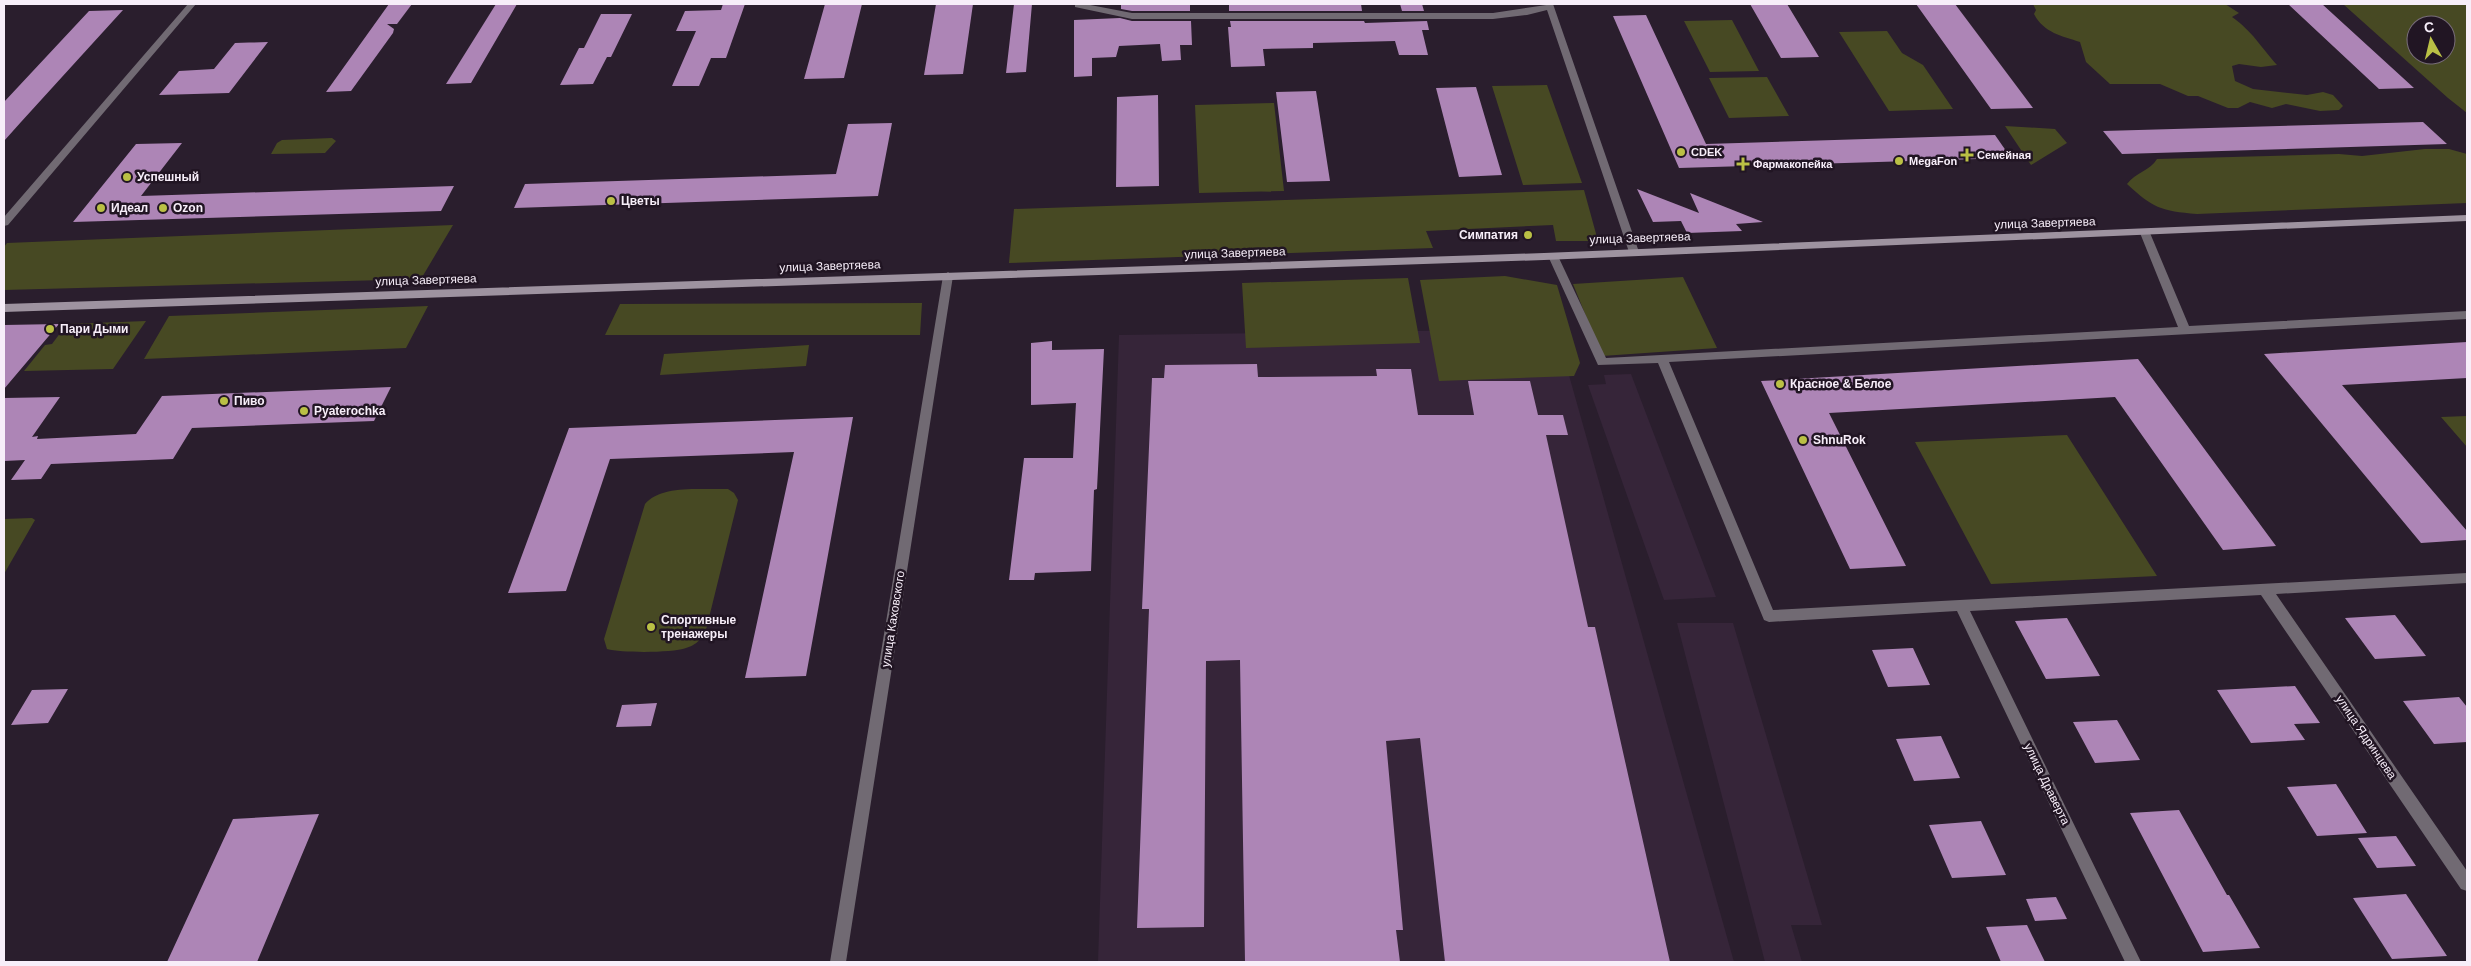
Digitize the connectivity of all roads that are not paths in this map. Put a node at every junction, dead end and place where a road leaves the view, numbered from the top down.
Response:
1 (192, 4) edge
2 (1078, 5) dead end
3 (1549, 5) edge
4 (2467, 218) edge
5 (4, 223) edge
6 (2145, 233) junction
7 (1634, 252) junction
8 (1554, 256) junction
9 (948, 276) junction
10 (4, 308) edge
11 (2467, 315) edge
12 (2185, 330) junction
13 (1662, 359) junction
14 (2467, 578) edge
15 (2264, 589) junction
16 (1961, 606) junction
17 (2467, 884) edge
18 (838, 962) edge
19 (2133, 962) edge

1 - 5 street
2 - 3 street
3 - 7 street
4 - 6 main road, улица Завертяева
6 - 7 main road, улица Завертяева
6 - 12 street
7 - 8 main road, улица Завертяева
8 - 9 main road, улица Завертяева
8 - 13 street
9 - 10 main road, улица Завертяева
9 - 18 street, улица Каховского
11 - 12 street
12 - 13 street
13 - 16 street
14 - 15 street
15 - 16 street
15 - 17 street, улица Ядринцева
16 - 19 street, улица Драверта

